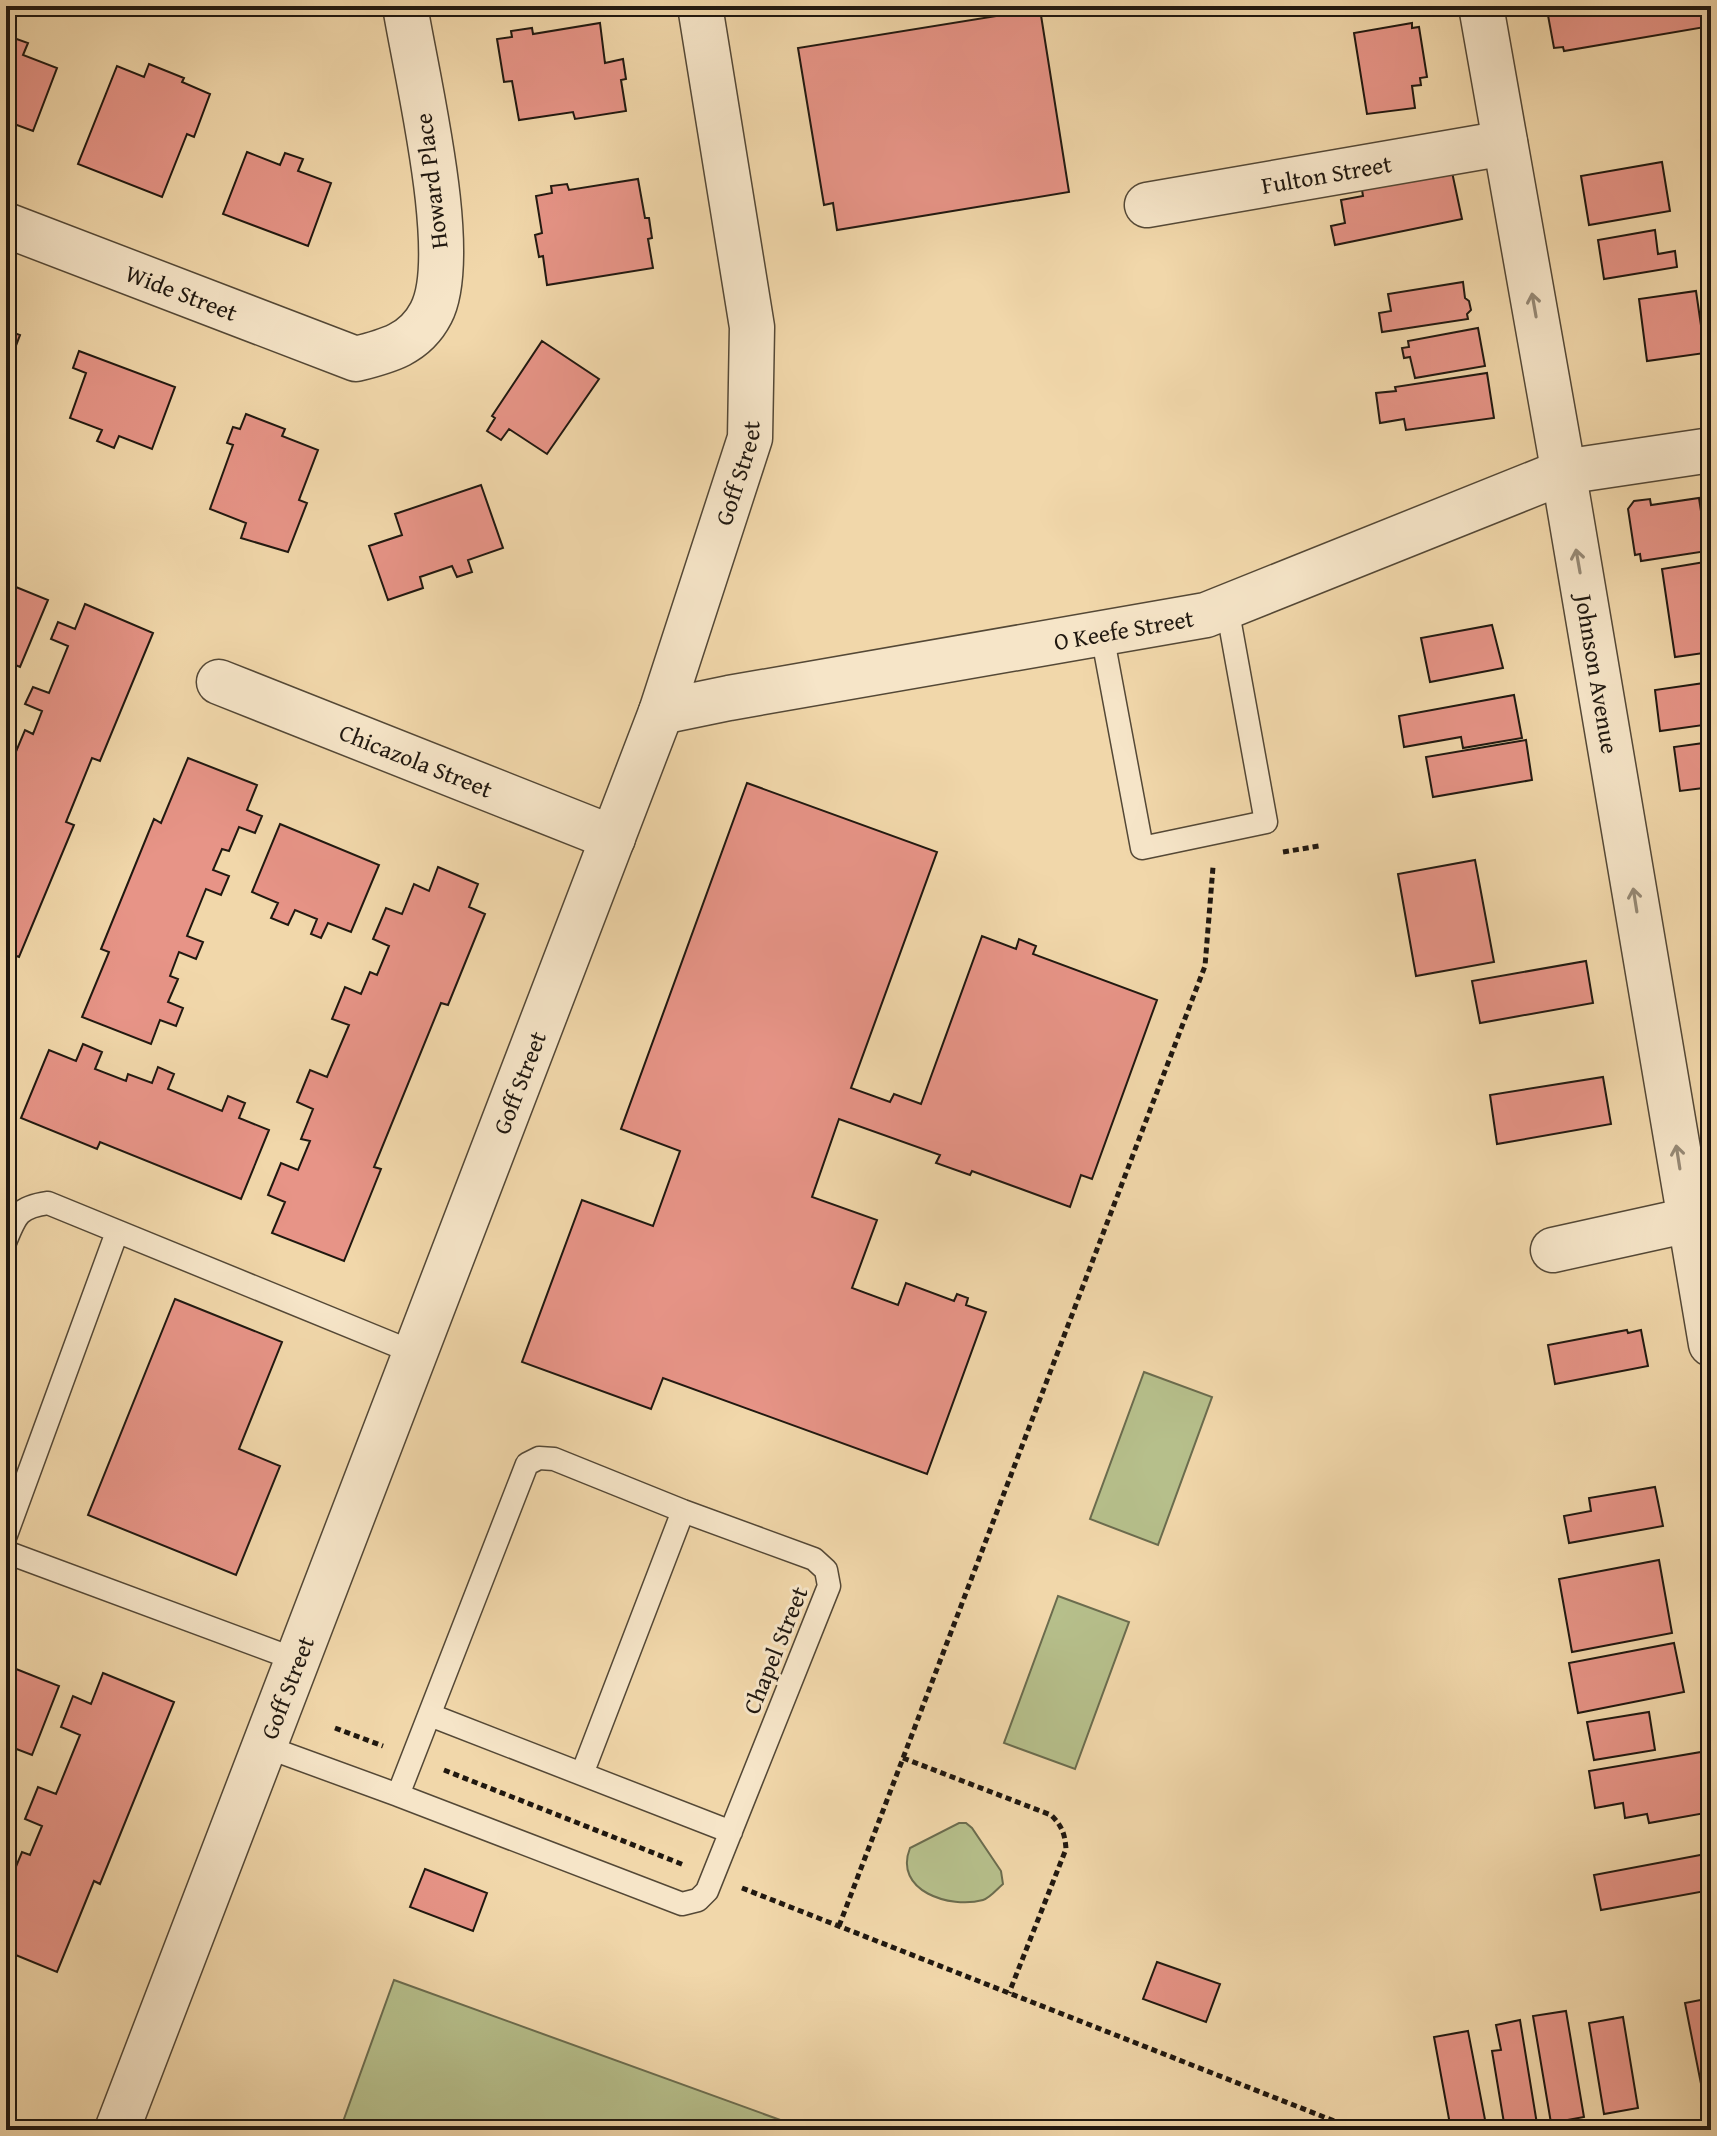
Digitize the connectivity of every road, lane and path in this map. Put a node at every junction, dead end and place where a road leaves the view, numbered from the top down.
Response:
1 (405, 6) edge
2 (700, 6) edge
3 (1481, 6) edge
4 (1505, 143) junction
5 (1147, 205) dead end
6 (6, 225) edge
7 (356, 359) joint
8 (1711, 450) edge
9 (1563, 472) junction
10 (1227, 607) junction
11 (1102, 634) junction
12 (219, 682) dead end
13 (661, 712) junction
14 (613, 838) junction
15 (1319, 846) dead end
16 (1274, 854) dead end
17 (1213, 864) dead end
18 (1689, 1220) junction
19 (117, 1232) junction
20 (6, 1240) edge
21 (1553, 1250) dead end
22 (1711, 1344) edge
23 (415, 1353) junction
24 (683, 1511) junction
25 (6, 1535) edge
26 (6, 1552) edge
27 (297, 1660) junction
28 (430, 1715) junction
29 (335, 1728) dead end
30 (264, 1746) junction
31 (413, 1758) junction
32 (903, 1758) junction
33 (582, 1774) junction
34 (398, 1795) junction
35 (731, 1832) junction
36 (713, 1876) junction
37 (839, 1926) junction
38 (1009, 1993) junction
39 (117, 2130) edge
40 (1357, 2130) edge

1 - 7 street, Howard Place
2 - 13 street, Goff Street
3 - 4 street, Johnson Avenue
4 - 5 street, Fulton Street
9 -> 4 street, Johnson Avenue
6 - 7 street, Wide Street
8 - 9 street, O Keefe Street
9 - 10 street, O Keefe Street
18 -> 9 street, Johnson Avenue
10 - 11 street, O Keefe Street
10 - 11 lane
11 - 13 street, O Keefe Street
12 - 14 street, Chicazola Street
13 - 14 street, Goff Street
14 - 23 street, Goff Street
15 - 16 path
17 - 32 path
18 - 21 street
18 - 22 street, Johnson Avenue
19 - 20 lane
19 - 23 lane
19 - 25 lane
23 - 27 street, Goff Street
24 - 28 lane, Chapel Street
24 - 33 lane
24 - 35 lane, Chapel Street
26 - 27 lane
27 - 30 street, Goff Street
28 - 31 lane, Chapel Street
28 - 33 lane
29 - 31 path
30 - 34 lane, Chapel Street
30 - 39 street, Goff Street
31 - 34 lane, Chapel Street
31 - 36 path
32 - 37 path
32 - 38 path
33 - 35 lane
34 - 36 lane, Chapel Street
35 - 36 lane, Chapel Street
36 - 37 path
37 - 38 path
38 - 40 path

